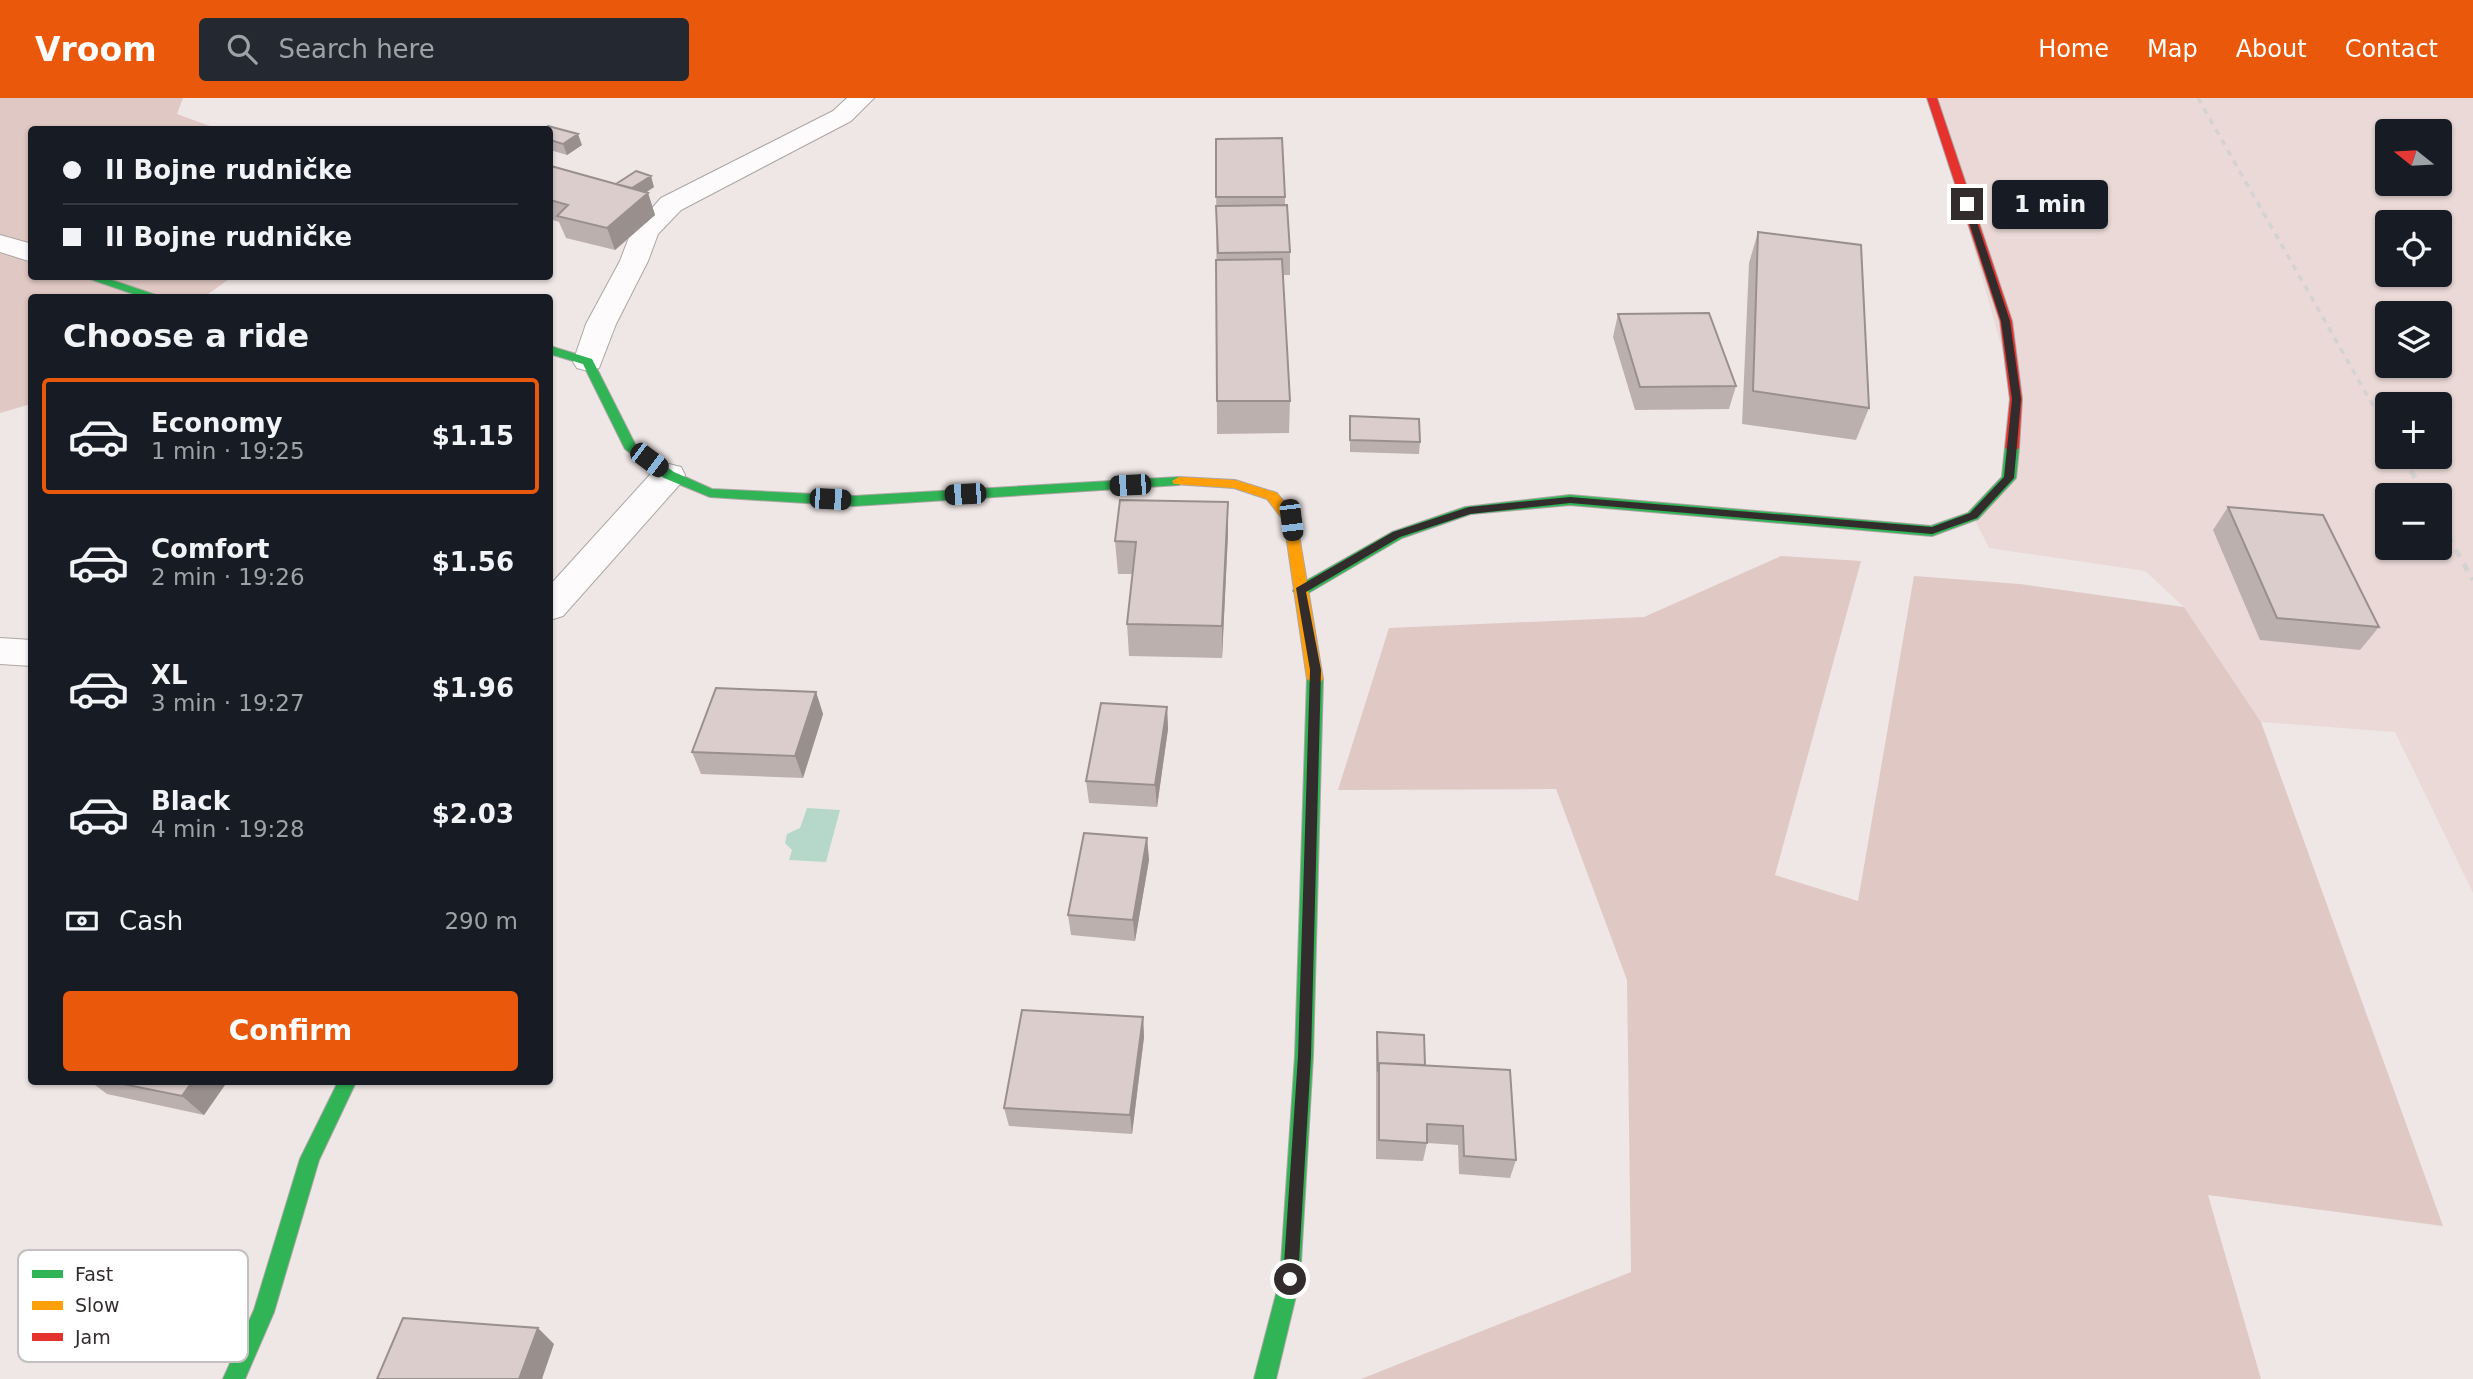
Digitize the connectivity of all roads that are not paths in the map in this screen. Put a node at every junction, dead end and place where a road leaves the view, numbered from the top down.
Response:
1 (862, 98) edge
2 (1931, 98) edge
3 (0, 243) edge
4 (28, 253) edge
5 (99, 280) edge
6 (146, 294) edge
7 (553, 351) edge
8 (588, 362) junction
9 (669, 475) junction
10 (1300, 590) junction
11 (553, 604) edge
12 (0, 651) edge
13 (28, 653) edge
14 (346, 1085) edge
15 (248, 1348) edge
16 (242, 1362) edge
17 (234, 1379) edge
18 (1265, 1379) edge

1 - 8 street
2 - 10 street
3 - 4 street
5 - 6 street
7 - 8 street
8 - 9 street
9 - 10 street
9 - 11 street
10 - 18 street
12 - 13 street
14 - 15 street
16 - 17 street

